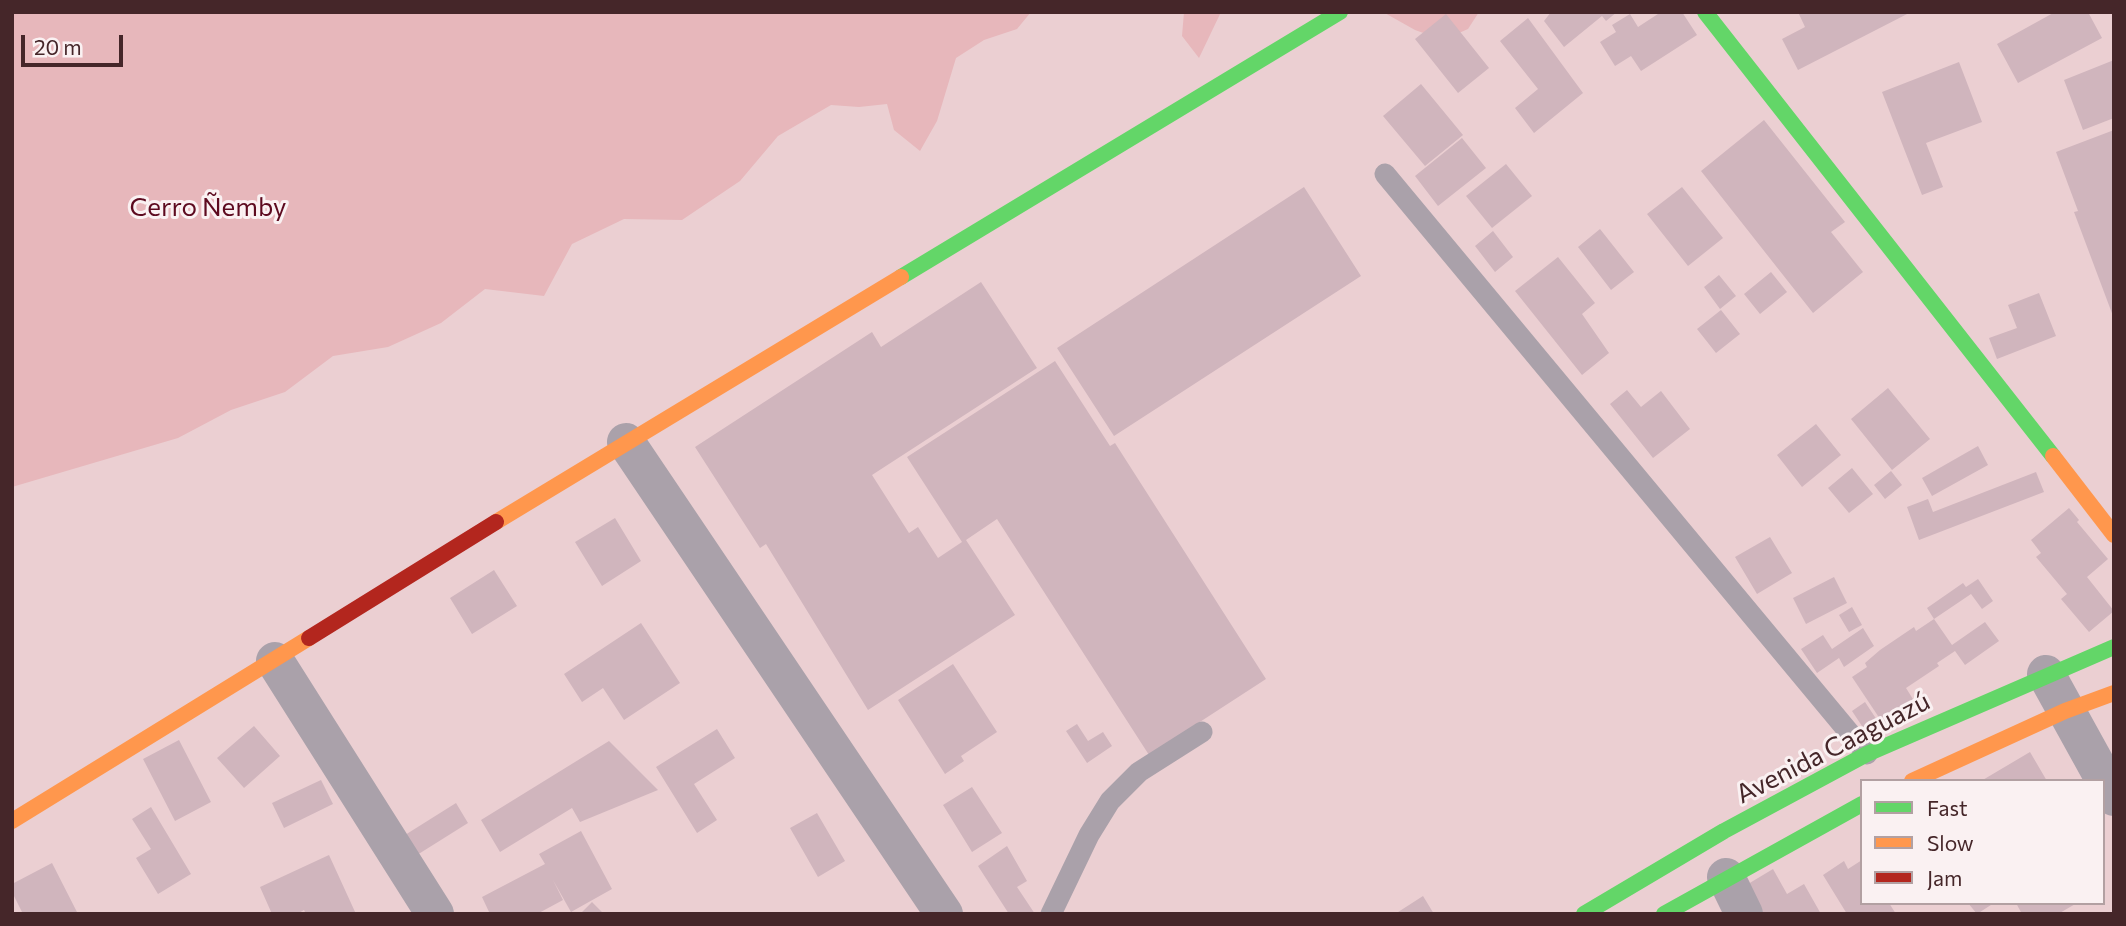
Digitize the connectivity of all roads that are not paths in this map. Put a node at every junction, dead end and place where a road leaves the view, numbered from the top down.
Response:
1 (1340, 12) edge
2 (1705, 12) edge
3 (1385, 174) dead end
4 (626, 442) junction
5 (2114, 535) edge
6 (2114, 647) edge
7 (275, 662) junction
8 (2046, 674) junction
9 (2114, 693) edge
10 (2064, 711) junction
11 (1202, 732) dead end
12 (1867, 754) junction
13 (1916, 779) edge
14 (2104, 779) edge
15 (2105, 782) edge
16 (2114, 797) edge
17 (1860, 805) edge
18 (12, 821) edge
19 (1726, 877) junction
20 (435, 914) edge
21 (944, 914) edge
22 (1051, 914) edge
23 (1584, 914) edge
24 (1664, 914) edge
25 (1744, 914) edge

1 - 4 street
2 - 5 street
3 - 12 lane
4 - 7 street
4 - 21 street
6 - 8 street, Avenida Caaguazú
7 - 18 street
7 - 20 street
8 - 10 street
8 - 12 street, Avenida Caaguazú
9 - 10 street
10 - 13 street
10 - 14 street
11 - 22 lane
12 - 23 street, Avenida Caaguazú
15 - 16 street
17 - 19 street
19 - 24 street
19 - 25 street

